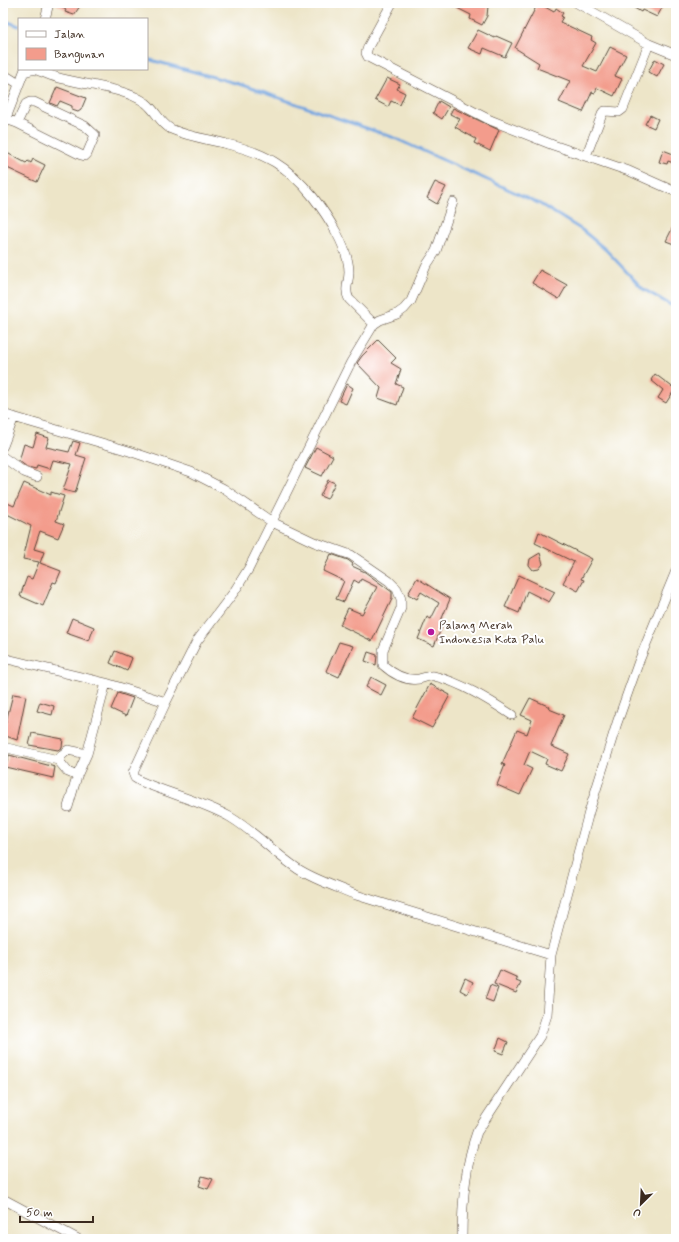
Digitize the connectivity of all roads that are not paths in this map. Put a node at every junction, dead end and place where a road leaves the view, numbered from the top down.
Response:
1 (49, 3) edge
2 (392, 3) edge
3 (577, 3) edge
4 (45, 18) edge
5 (649, 44) junction
6 (676, 55) edge
7 (24, 71) edge
8 (3, 74) edge
9 (19, 84) junction
10 (5, 123) edge
11 (17, 123) junction
12 (586, 156) junction
13 (676, 192) edge
14 (453, 202) dead end
15 (374, 324) junction
16 (3, 414) edge
17 (14, 417) junction
18 (3, 446) edge
19 (3, 458) edge
20 (37, 477) dead end
21 (272, 522) junction
22 (676, 571) edge
23 (3, 658) edge
24 (106, 684) junction
25 (166, 702) junction
26 (512, 715) dead end
27 (3, 747) edge
28 (87, 754) junction
29 (58, 760) junction
30 (77, 776) junction
31 (68, 807) dead end
32 (551, 955) junction
33 (3, 1199) edge
34 (78, 1239) edge
35 (462, 1239) edge

1 - 4 street
2 - 12 street
3 - 5 street
5 - 6 street
5 - 12 street
7 - 9 street
7 - 15 street
8 - 9 street
9 - 10 street
10 - 11 street
11 - 11 street
12 - 13 street
14 - 15 street
15 - 21 street
16 - 17 street
17 - 18 street
17 - 21 street
19 - 20 street
21 - 25 street
21 - 26 street
22 - 32 street
23 - 24 street
24 - 25 street
24 - 28 street
25 - 32 street
27 - 29 street
28 - 29 street
28 - 30 street
29 - 30 street
30 - 31 street
32 - 35 street
33 - 34 street

